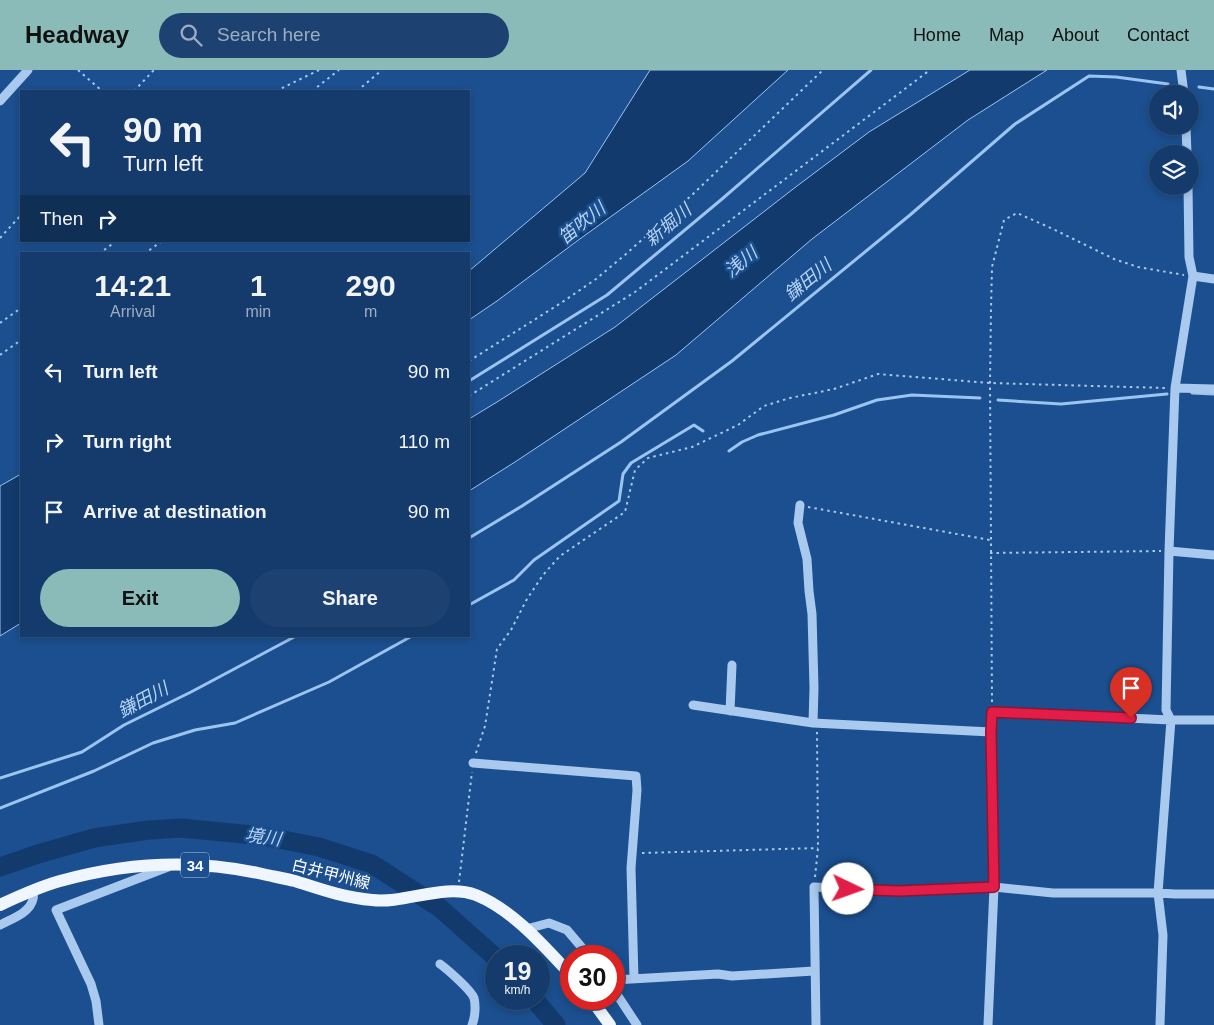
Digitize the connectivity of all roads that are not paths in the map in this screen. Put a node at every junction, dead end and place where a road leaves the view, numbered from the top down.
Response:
1 (28, 70) edge
2 (1181, 70) edge
3 (1183, 85) edge
4 (0, 101) edge
5 (1188, 195) edge
6 (1193, 276) junction
7 (1214, 279) edge
8 (1175, 388) junction
9 (1214, 389) edge
10 (800, 505) road end
11 (1169, 551) junction
12 (1214, 555) edge
13 (732, 664) dead end
14 (693, 705) dead end
15 (730, 711) junction
16 (1171, 720) junction
17 (1214, 720) edge
18 (813, 723) junction
19 (991, 732) junction
20 (473, 763) road end
21 (176, 864) junction
22 (994, 887) junction
23 (33, 890) junction
24 (1158, 893) junction
25 (1214, 894) edge
26 (0, 905) edge
27 (0, 925) edge
28 (526, 929) junction
29 (580, 945) edge
30 (440, 964) dead end
31 (560, 964) edge
32 (814, 971) junction
33 (625, 979) edge
34 (634, 979) junction
35 (625, 1007) edge
36 (599, 1010) edge
37 (99, 1025) edge
38 (472, 1025) edge
39 (610, 1025) edge
40 (637, 1025) edge
41 (816, 1025) edge
42 (988, 1025) edge
43 (1160, 1025) edge

1 - 4 street
2 - 3 street
5 - 6 street
6 - 7 street
6 - 8 street
8 - 9 street
8 - 11 street
10 - 18 street
11 - 12 street
11 - 16 street
13 - 15 street
14 - 15 street
15 - 18 street
16 - 17 street
16 - 19 street
16 - 24 street
18 - 19 street
19 - 22 street
20 - 34 street
21 - 23 main road, 白井甲州線 / 34
21 - 28 main road, 白井甲州線 / 34
21 - 37 street
22 - 24 street
22 - 32 street
22 - 42 street
23 - 26 main road, 白井甲州線 / 34
23 - 27 street
24 - 25 street
24 - 43 street
28 - 29 street
28 - 31 main road, 白井甲州線 / 34
30 - 38 street
32 - 34 street
32 - 41 street
33 - 34 street
35 - 40 street
36 - 39 main road

